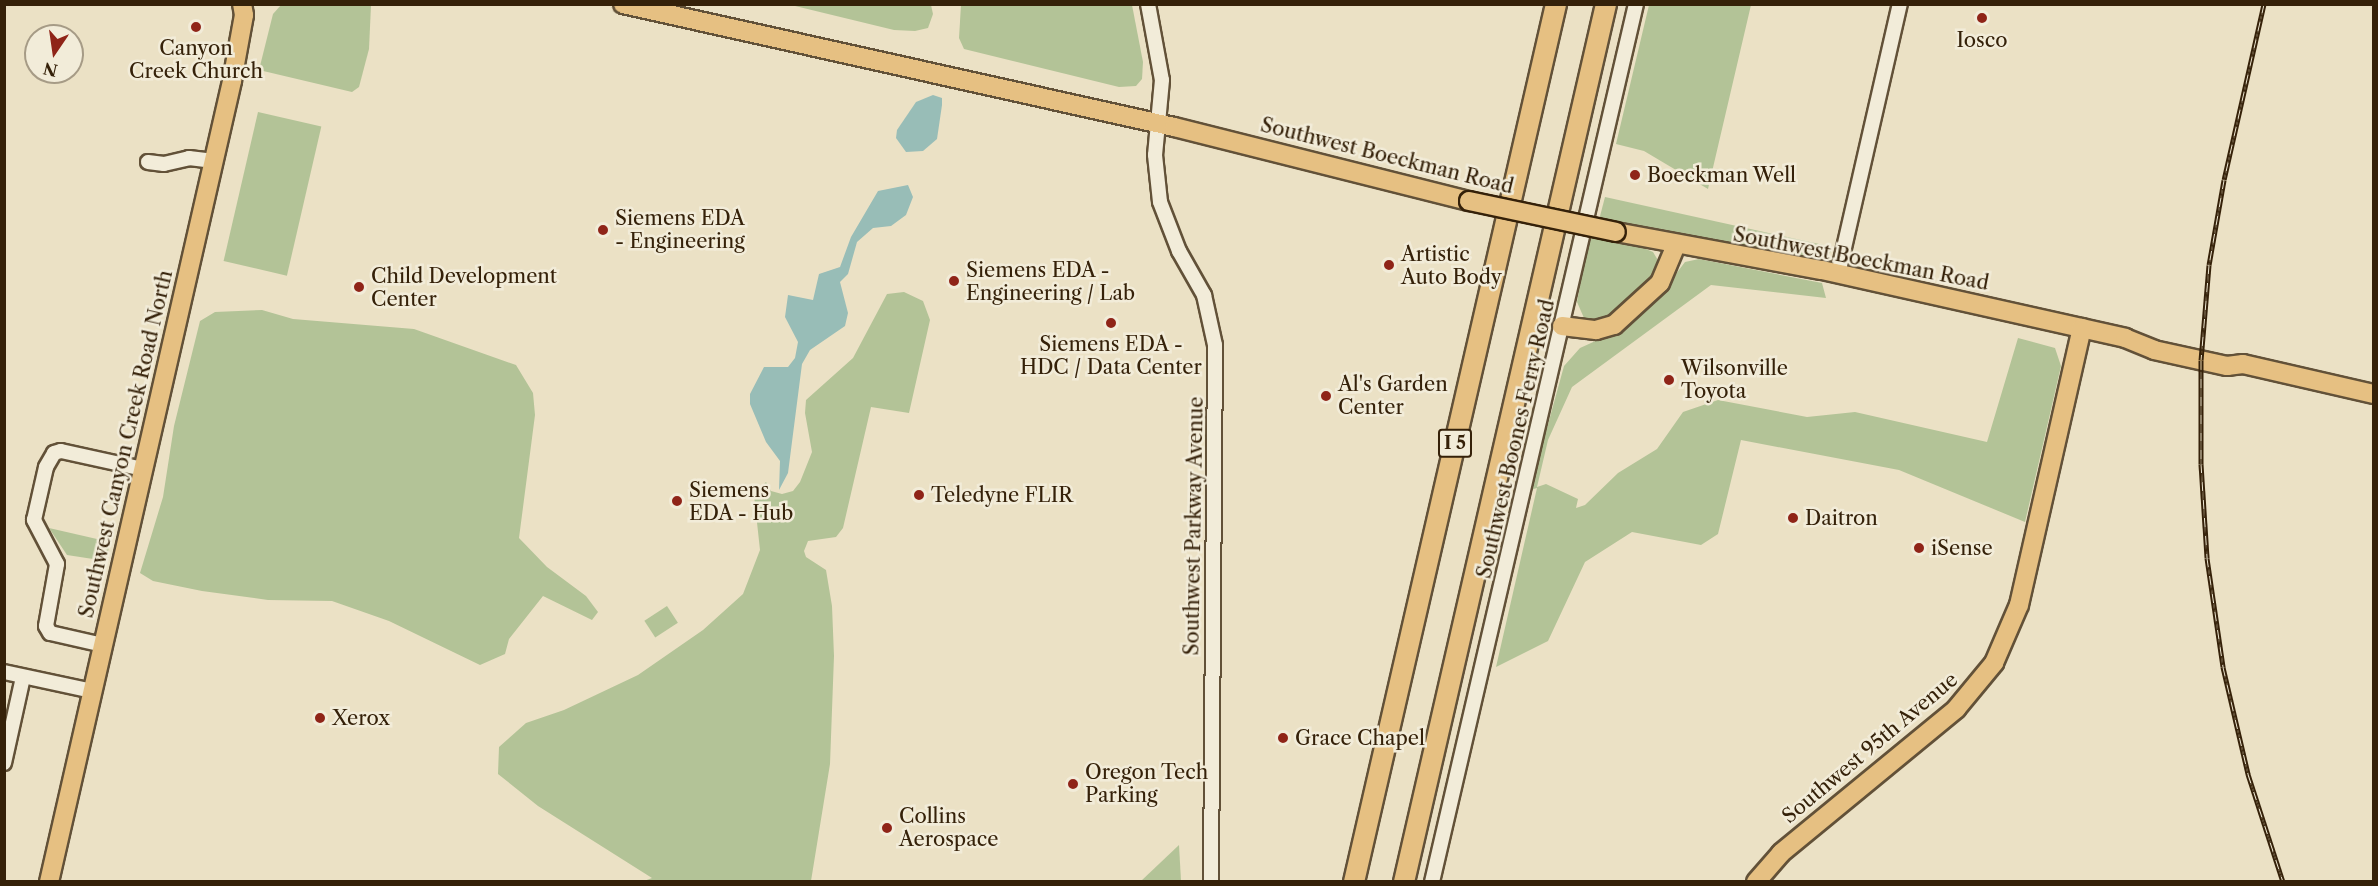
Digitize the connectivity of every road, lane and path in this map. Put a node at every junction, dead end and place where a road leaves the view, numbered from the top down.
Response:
1 (622, 4) edge
2 (1148, 4) edge
3 (1556, 4) edge
4 (1605, 4) edge
5 (1636, 4) edge
6 (1900, 4) edge
7 (247, 8) edge
8 (1159, 123) junction
9 (214, 161) junction
10 (148, 162) dead end
11 (1676, 245) junction
12 (1838, 274) junction
13 (1562, 326) junction
14 (2082, 328) junction
15 (2373, 394) edge
16 (143, 470) junction
17 (103, 645) junction
18 (4, 672) edge
19 (23, 677) junction
20 (93, 692) junction
21 (4, 763) edge
22 (49, 882) edge
23 (1211, 882) edge
24 (1354, 882) edge
25 (1404, 882) edge
26 (1432, 882) edge
27 (1756, 882) edge

1 - 8 main road, Southwest Boeckman Road
2 - 8 street, Southwest Parkway Avenue
3 - 24 highway, I 5
4 - 25 highway, I 5
5 - 13 street, Southwest Boones Ferry Road
6 - 12 street
7 - 9 main road, Southwest Canyon Creek Road North
8 - 11 main road, Southwest Boeckman Road, bridge
8 - 23 street, Southwest Parkway Avenue
9 - 10 street
9 - 16 main road, Southwest Canyon Creek Road North
11 - 12 main road, Southwest Boeckman Road
11 - 13 main road
12 - 14 main road, Southwest Boeckman Road
13 - 26 street, Southwest Boones Ferry Road
14 - 15 main road, Southwest Boeckman Road
14 - 27 main road, Southwest 95th Avenue
16 - 17 main road, Southwest Canyon Creek Road North
16 - 17 street
17 - 20 main road, Southwest Canyon Creek Road North
18 - 19 street
19 - 20 street
19 - 21 street
20 - 22 main road, Southwest Canyon Creek Road North

